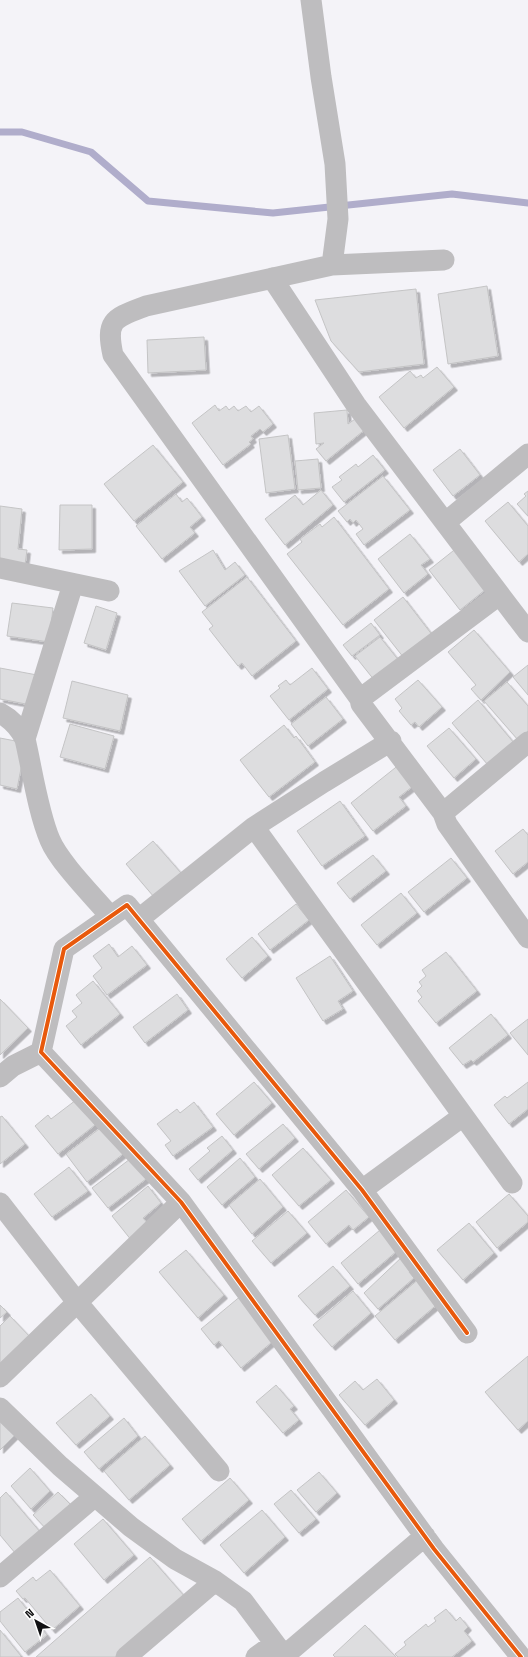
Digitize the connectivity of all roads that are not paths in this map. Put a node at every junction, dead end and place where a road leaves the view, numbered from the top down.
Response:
1 (310, 0) edge
2 (444, 260) dead end
3 (332, 264) junction
4 (272, 278) junction
5 (528, 454) edge
6 (446, 522) junction
7 (0, 568) edge
8 (73, 584) junction
9 (109, 592) dead end
10 (500, 595) junction
11 (528, 632) edge
12 (360, 699) junction
13 (0, 713) edge
14 (25, 739) junction
15 (391, 741) junction
16 (528, 742) edge
17 (443, 813) junction
18 (254, 828) junction
19 (110, 916) junction
20 (139, 919) junction
21 (525, 926) edge
22 (41, 1052) junction
23 (0, 1077) edge
24 (463, 1116) junction
25 (512, 1182) dead end
26 (362, 1190) junction
27 (180, 1202) junction
28 (0, 1203) edge
29 (77, 1302) junction
30 (467, 1333) dead end
31 (0, 1377) edge
32 (0, 1408) edge
33 (219, 1471) dead end
34 (94, 1497) junction
35 (424, 1536) junction
36 (0, 1577) edge
37 (215, 1581) junction
38 (281, 1652) edge
39 (126, 1657) edge
40 (256, 1657) edge
41 (522, 1657) edge

1 - 3 street
2 - 3 street
3 - 4 street
4 - 6 street
4 - 12 street
5 - 6 street
6 - 10 street
7 - 8 street
8 - 9 street
8 - 14 street
10 - 11 street
10 - 12 street
12 - 15 street
13 - 14 street
14 - 19 street
15 - 17 street
15 - 18 street
16 - 17 street
17 - 21 street
18 - 20 street
18 - 24 street
19 - 20 street
19 - 22 street
20 - 26 street
22 - 23 street
22 - 27 street
24 - 25 street
24 - 26 street
26 - 30 street
27 - 29 street
27 - 35 street
28 - 29 street
29 - 31 street
29 - 33 street
32 - 34 street
34 - 36 street
34 - 37 street
35 - 38 street
35 - 41 street
37 - 38 street
37 - 39 street
38 - 40 street

